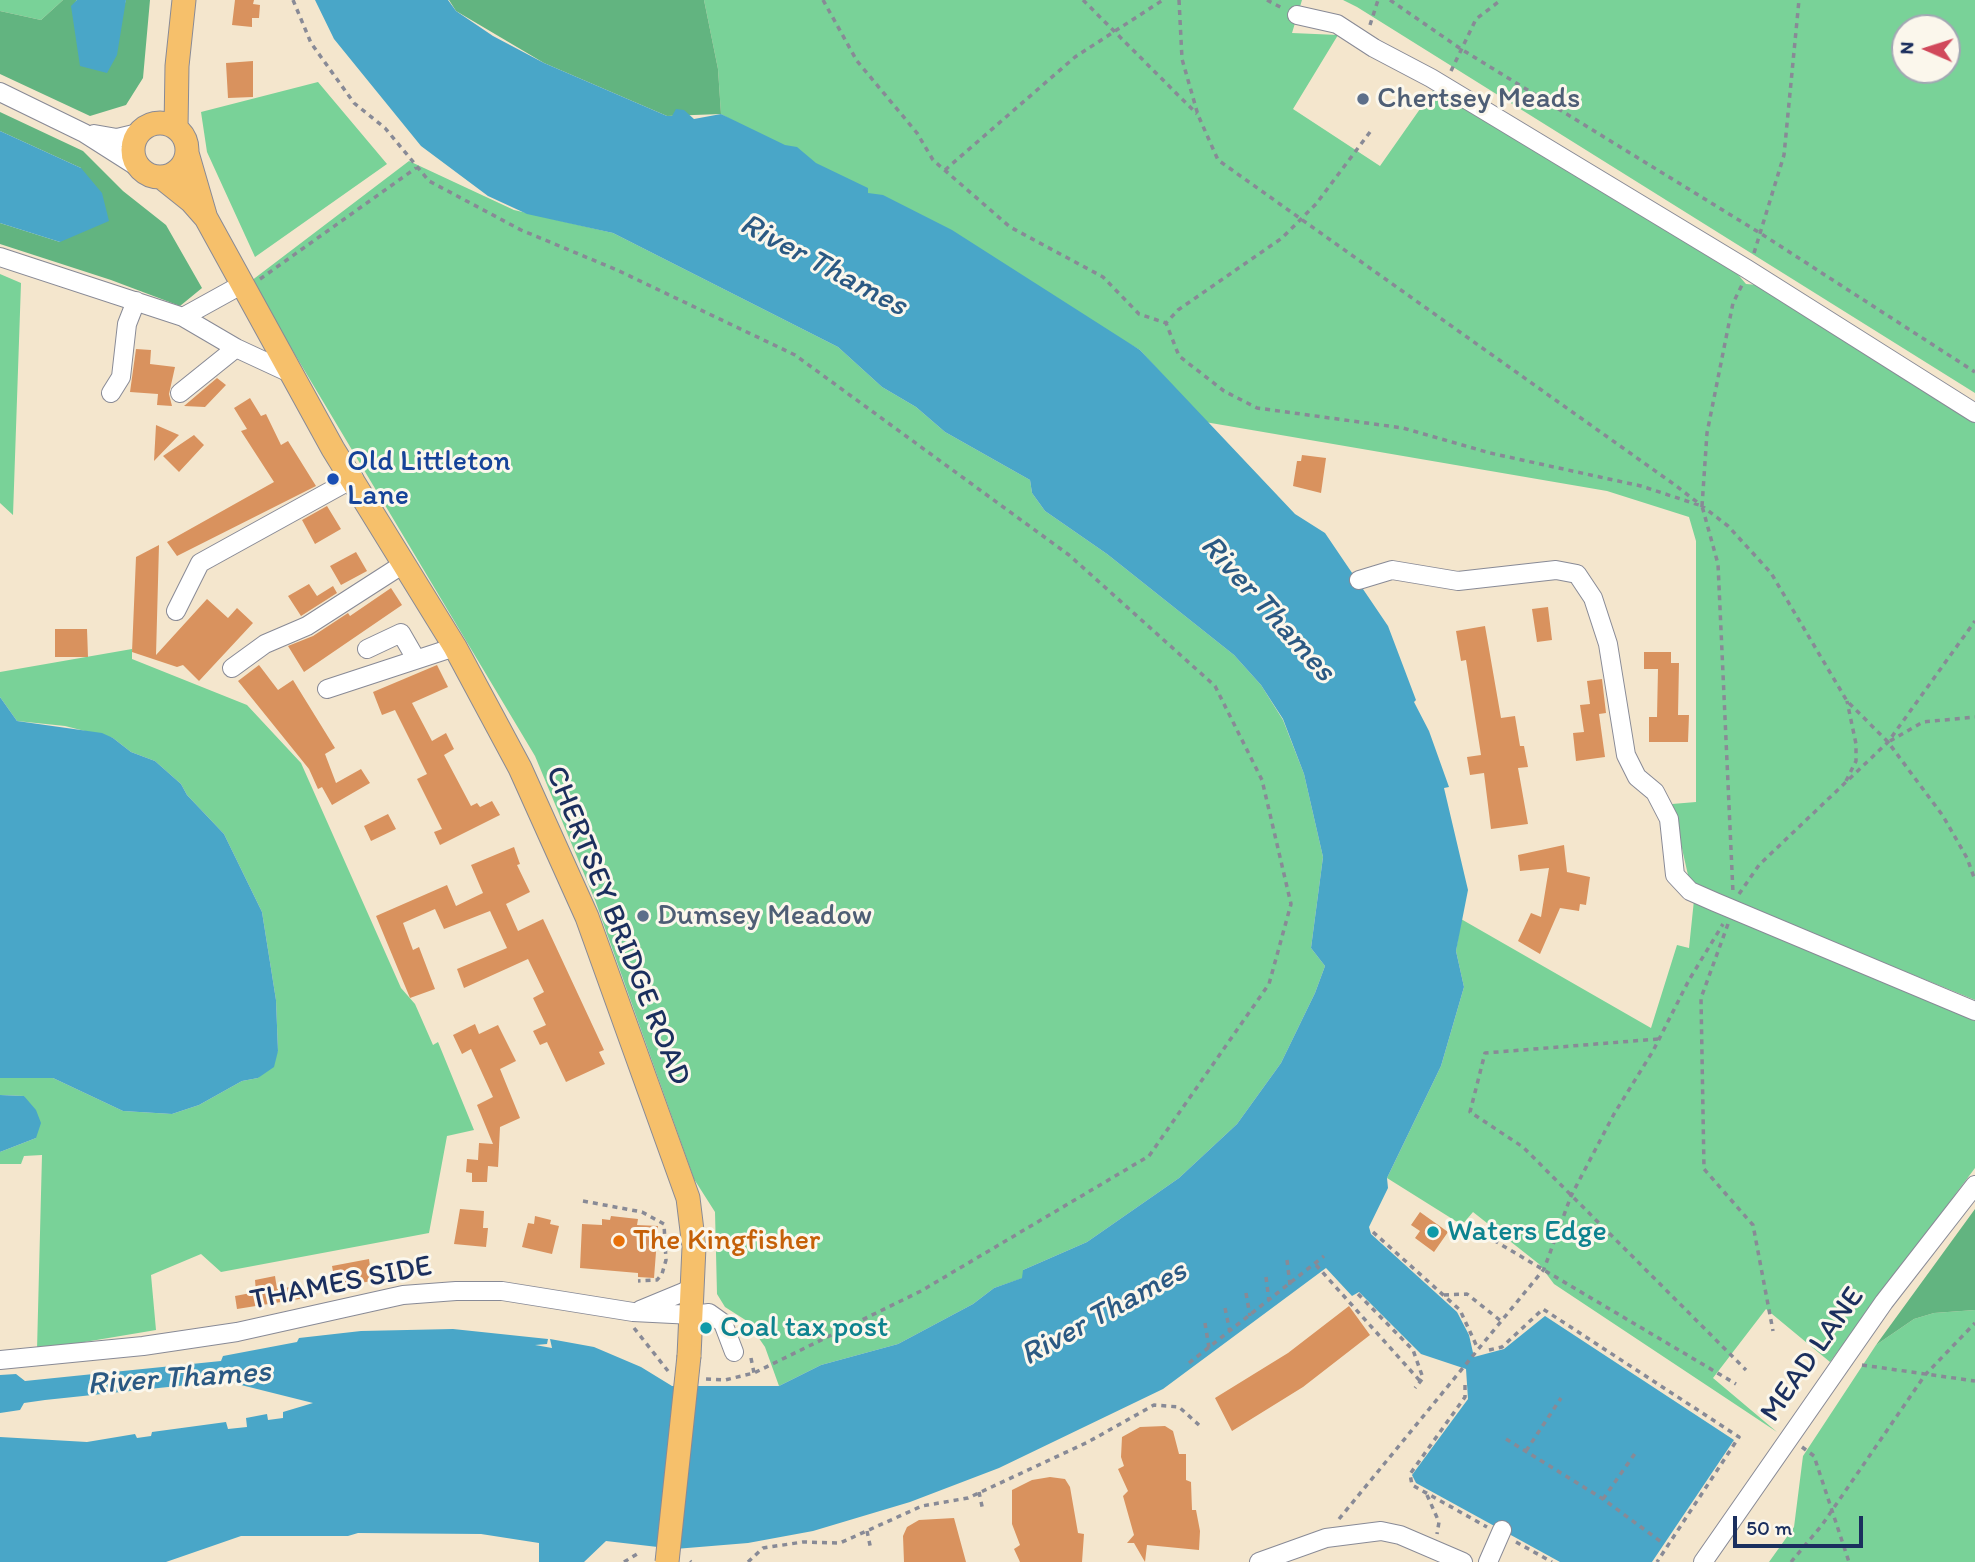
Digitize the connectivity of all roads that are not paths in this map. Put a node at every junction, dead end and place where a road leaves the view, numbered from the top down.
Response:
1 (184, 0) edge
2 (1297, 15) dead end
3 (0, 92) edge
4 (157, 128) junction
5 (84, 133) junction
6 (187, 153) junction
7 (139, 168) junction
8 (161, 177) junction
9 (206, 218) junction
10 (0, 257) edge
11 (241, 285) junction
12 (136, 301) junction
13 (183, 317) junction
14 (236, 348) junction
15 (292, 374) junction
16 (111, 393) dead end
17 (180, 393) dead end
18 (1975, 414) edge
19 (354, 478) junction
20 (405, 563) junction
21 (1359, 580) dead end
22 (176, 611) dead end
23 (455, 647) junction
24 (367, 649) dead end
25 (416, 659) junction
26 (233, 668) dead end
27 (327, 689) dead end
28 (1975, 1011) edge
29 (1975, 1185) edge
30 (694, 1281) junction
31 (693, 1315) junction
32 (633, 1319) junction
33 (734, 1352) dead end
34 (0, 1360) edge
35 (1501, 1532) road end
36 (667, 1562) edge
37 (1259, 1562) edge
38 (1463, 1562) edge
39 (1488, 1562) edge
40 (1703, 1562) edge

1 - 4 main road
2 - 18 street
3 - 5 street
4 - 5 street
4 - 6 main road
4 - 7 main road
5 - 7 street
6 - 8 main road
6 - 9 main road, CHERTSEY BRIDGE ROAD
7 - 8 main road
8 - 9 main road, CHERTSEY BRIDGE ROAD
9 - 11 main road, CHERTSEY BRIDGE ROAD
10 - 12 street
11 - 13 street
11 - 15 main road, CHERTSEY BRIDGE ROAD
12 - 13 street
12 - 16 street
13 - 14 street
14 - 15 street
14 - 17 street
15 - 19 main road, CHERTSEY BRIDGE ROAD
19 - 20 main road, CHERTSEY BRIDGE ROAD
19 - 22 street
20 - 23 main road, CHERTSEY BRIDGE ROAD
20 - 26 street
21 - 28 street
23 - 25 street
23 - 30 main road, CHERTSEY BRIDGE ROAD
24 - 25 street
25 - 27 street
29 - 40 street, MEAD LANE
30 - 31 main road, CHERTSEY BRIDGE ROAD
30 - 32 street
31 - 32 street, THAMES SIDE
31 - 33 street, THAMES SIDE
31 - 36 main road, CHERTSEY BRIDGE ROAD, bridge
32 - 34 street, THAMES SIDE
35 - 39 street
37 - 38 street

